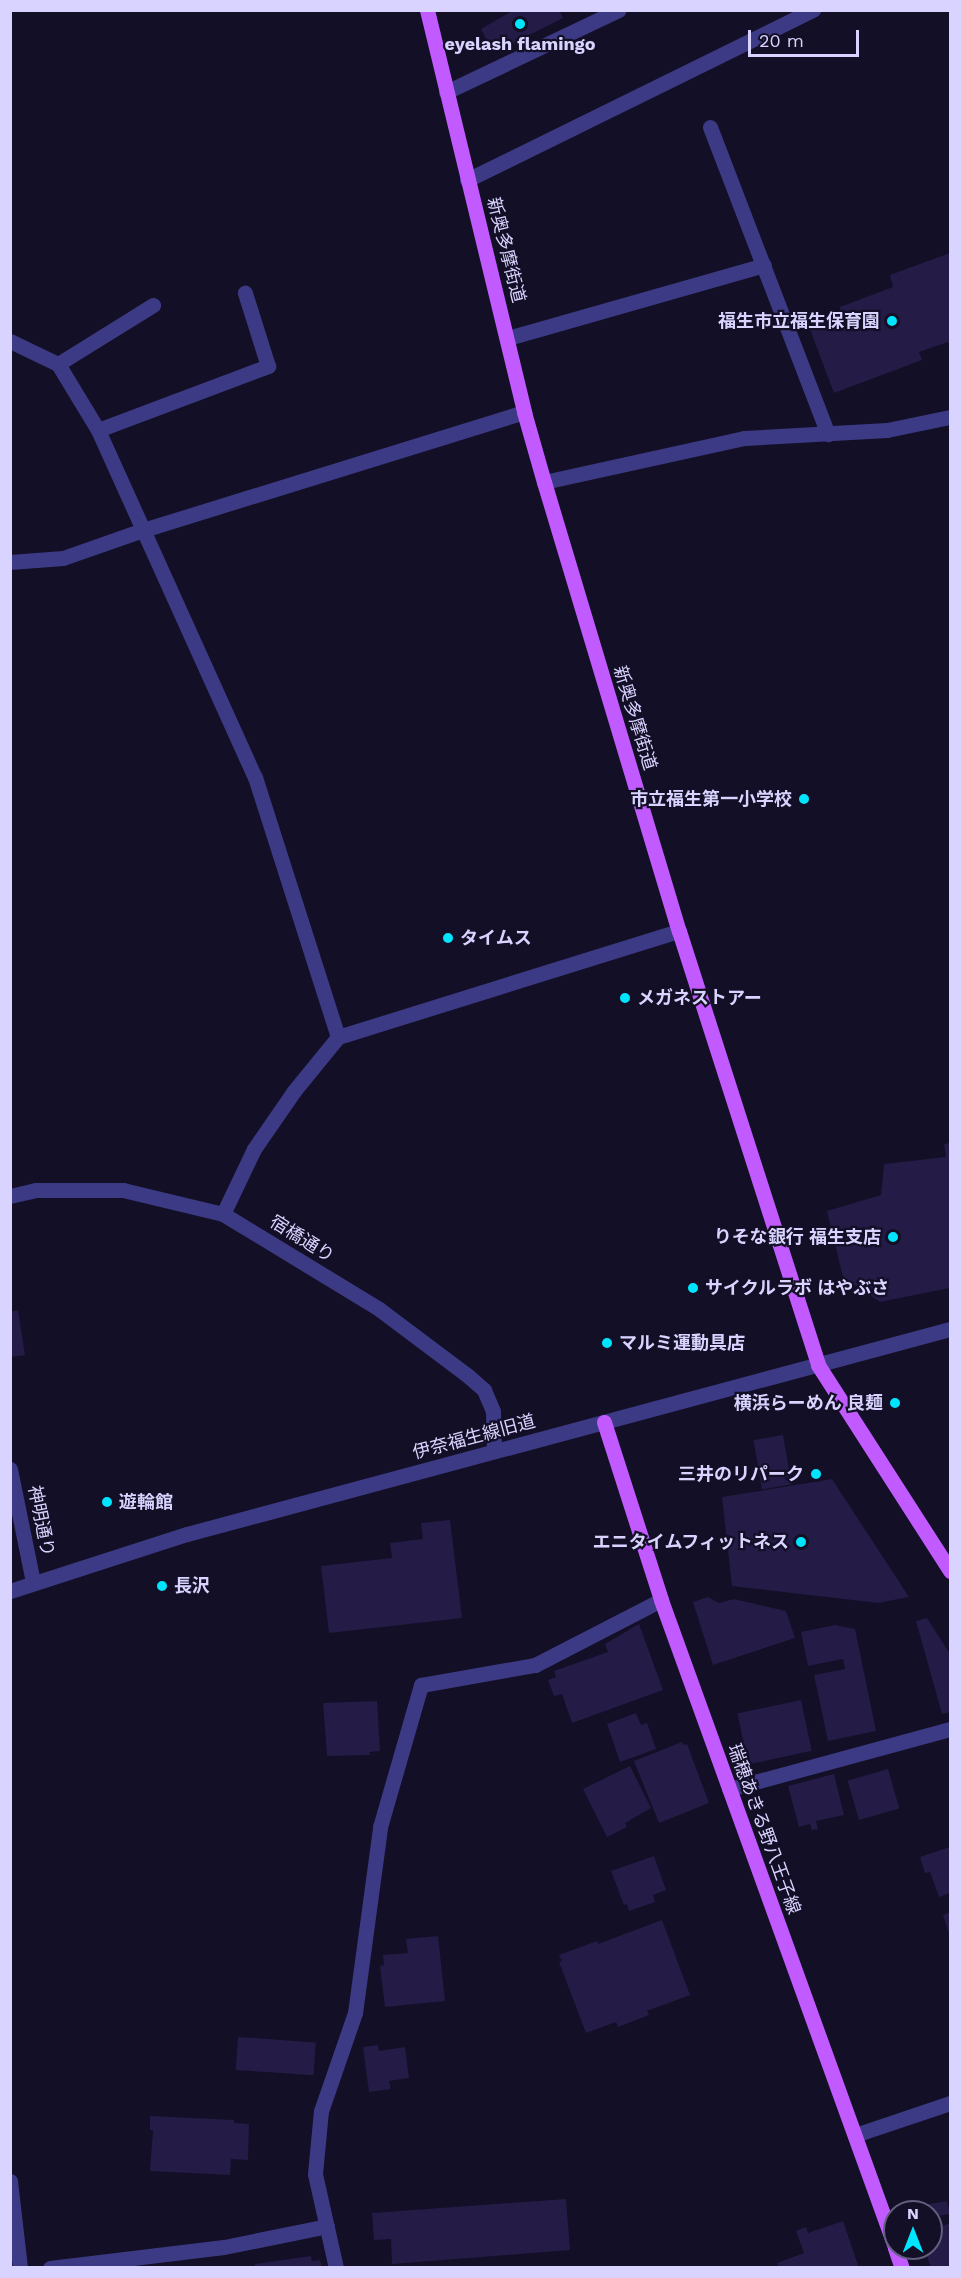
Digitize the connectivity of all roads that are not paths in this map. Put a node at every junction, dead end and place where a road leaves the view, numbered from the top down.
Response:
1 (427, 10) edge
2 (619, 10) edge
3 (813, 10) edge
4 (447, 92) junction
5 (710, 127) dead end
6 (467, 180) junction
7 (764, 265) junction
8 (245, 292) dead end
9 (153, 305) dead end
10 (508, 338) junction
11 (10, 342) edge
12 (58, 364) junction
13 (524, 412) junction
14 (951, 417) edge
15 (98, 430) junction
16 (828, 434) junction
17 (544, 482) junction
18 (143, 530) junction
19 (10, 562) edge
20 (679, 932) junction
21 (338, 1037) junction
22 (10, 1196) edge
23 (223, 1214) junction
24 (951, 1329) edge
25 (818, 1365) junction
26 (604, 1422) junction
27 (494, 1451) junction
28 (10, 1469) edge
29 (951, 1571) edge
30 (33, 1582) junction
31 (10, 1591) edge
32 (661, 1600) junction
33 (951, 1729) edge
34 (729, 1790) junction
35 (951, 2103) edge
36 (855, 2135) junction
37 (10, 2181) edge
38 (883, 2213) edge
39 (327, 2226) junction
40 (20, 2268) edge
41 (50, 2268) edge
42 (336, 2268) edge

1 - 4 main road, 新奥多摩街道
2 - 4 street
3 - 6 street
4 - 6 main road, 新奥多摩街道
5 - 7 street
6 - 10 main road, 新奥多摩街道
7 - 10 street
7 - 16 street
8 - 15 street
9 - 12 street
10 - 13 main road, 新奥多摩街道
11 - 12 street
12 - 15 street
13 - 17 main road, 新奥多摩街道
13 - 18 street
14 - 16 street
15 - 18 street
16 - 17 street
17 - 20 main road, 新奥多摩街道
18 - 19 street
18 - 21 street
20 - 21 street
20 - 25 main road, 新奥多摩街道
21 - 23 street
22 - 23 street, 宿橋通り
23 - 27 street, 宿橋通り
24 - 25 street, 伊奈福生線旧道
25 - 26 street, 伊奈福生線旧道
25 - 29 main road, 新奥多摩街道
26 - 27 street, 伊奈福生線旧道
26 - 32 main road, 瑞穂あきる野八王子線
27 - 30 street, 伊奈福生線旧道
28 - 30 street, 神明通り
30 - 31 street, 伊奈福生線旧道
32 - 34 main road, 瑞穂あきる野八王子線
32 - 39 street
33 - 34 street
34 - 36 main road, 瑞穂あきる野八王子線
35 - 36 street
36 - 38 main road, 瑞穂あきる野八王子線
37 - 40 street
39 - 41 street
39 - 42 street

